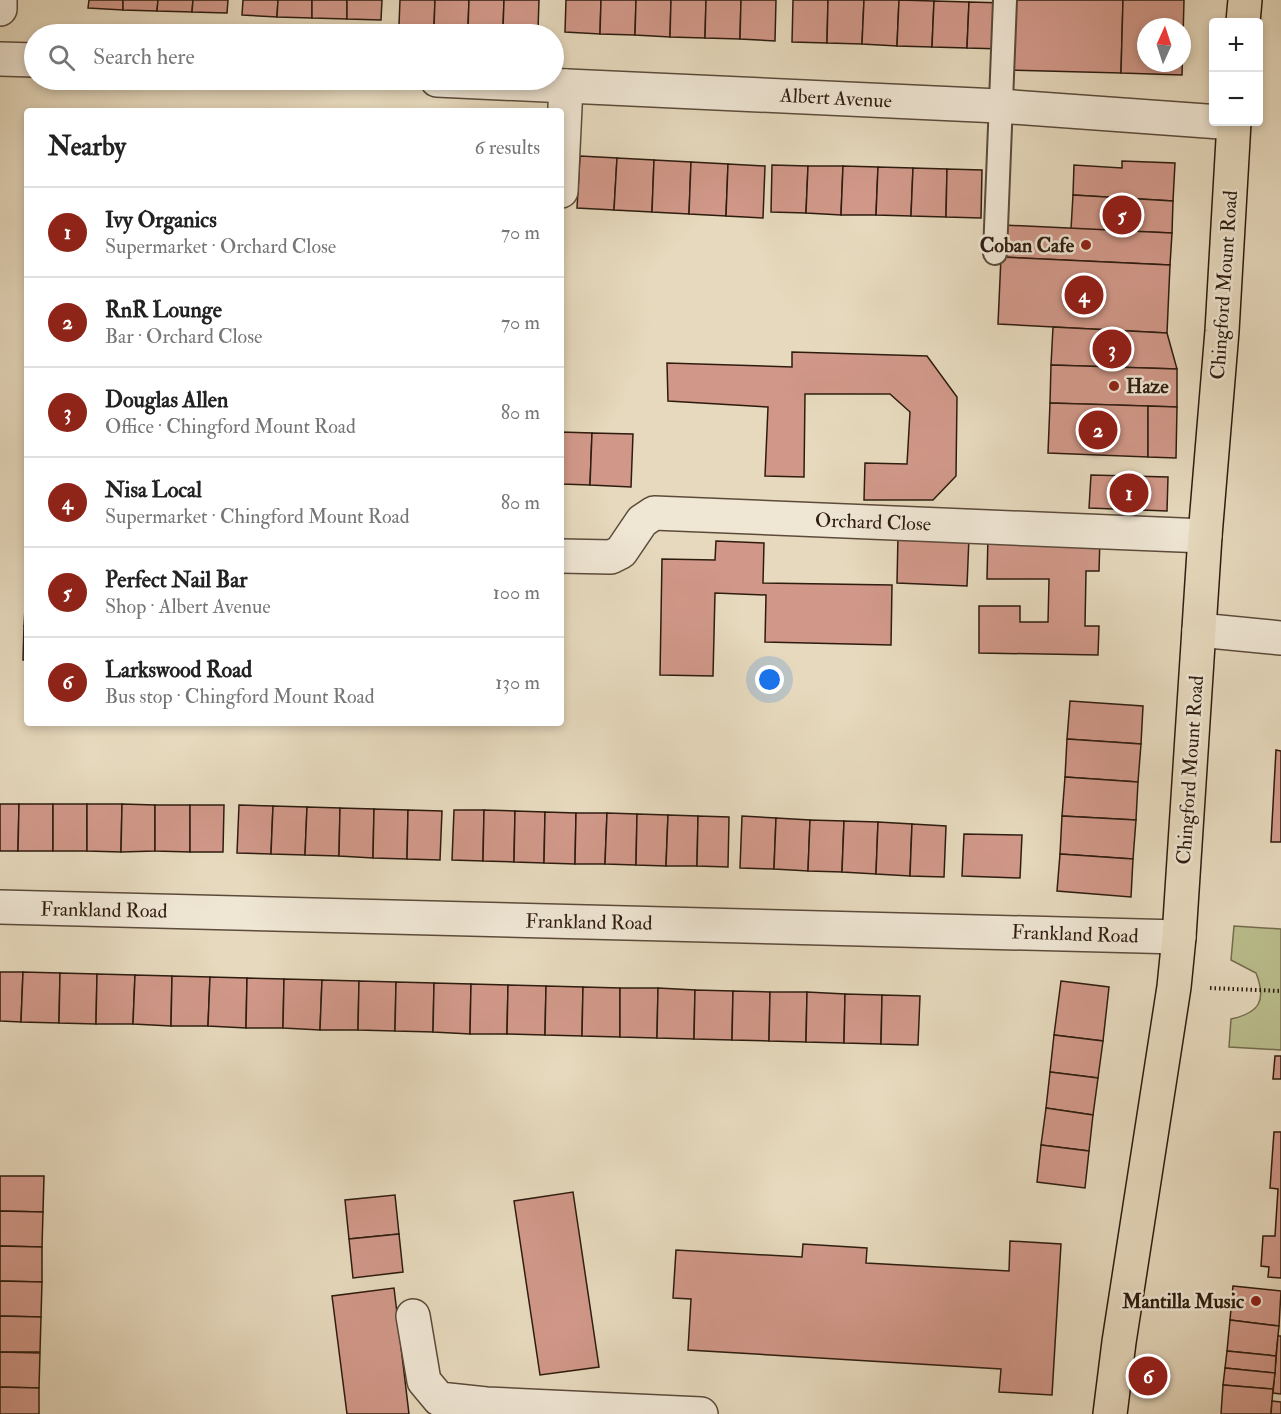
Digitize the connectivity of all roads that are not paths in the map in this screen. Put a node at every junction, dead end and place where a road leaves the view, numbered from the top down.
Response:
1 (0, 0) edge
2 (1005, 0) edge
3 (1245, 0) edge
4 (0, 9) edge
5 (1243, 18) edge
6 (0, 58) edge
7 (24, 59) edge
8 (566, 86) joint
9 (999, 106) junction
10 (1209, 120) edge
11 (1234, 126) edge
12 (564, 128) edge
13 (995, 253) dead end
14 (1205, 536) junction
15 (564, 556) edge
16 (1199, 630) junction
17 (1281, 638) edge
18 (0, 907) edge
19 (1179, 937) junction
20 (413, 1316) dead end
21 (701, 1414) edge
22 (1110, 1414) edge

1 - 4 street
2 - 9 lane
3 - 5 main road
6 - 7 street
8 - 9 street, Albert Avenue
8 - 12 street
9 - 10 street, Albert Avenue
9 - 13 lane
11 - 14 main road, Chingford Mount Road
14 - 15 street, Orchard Close
14 - 16 main road, Chingford Mount Road
16 - 17 street
16 - 19 main road, Chingford Mount Road
18 - 19 street, Frankland Road
19 - 22 main road, Chingford Mount Road
20 - 21 street

